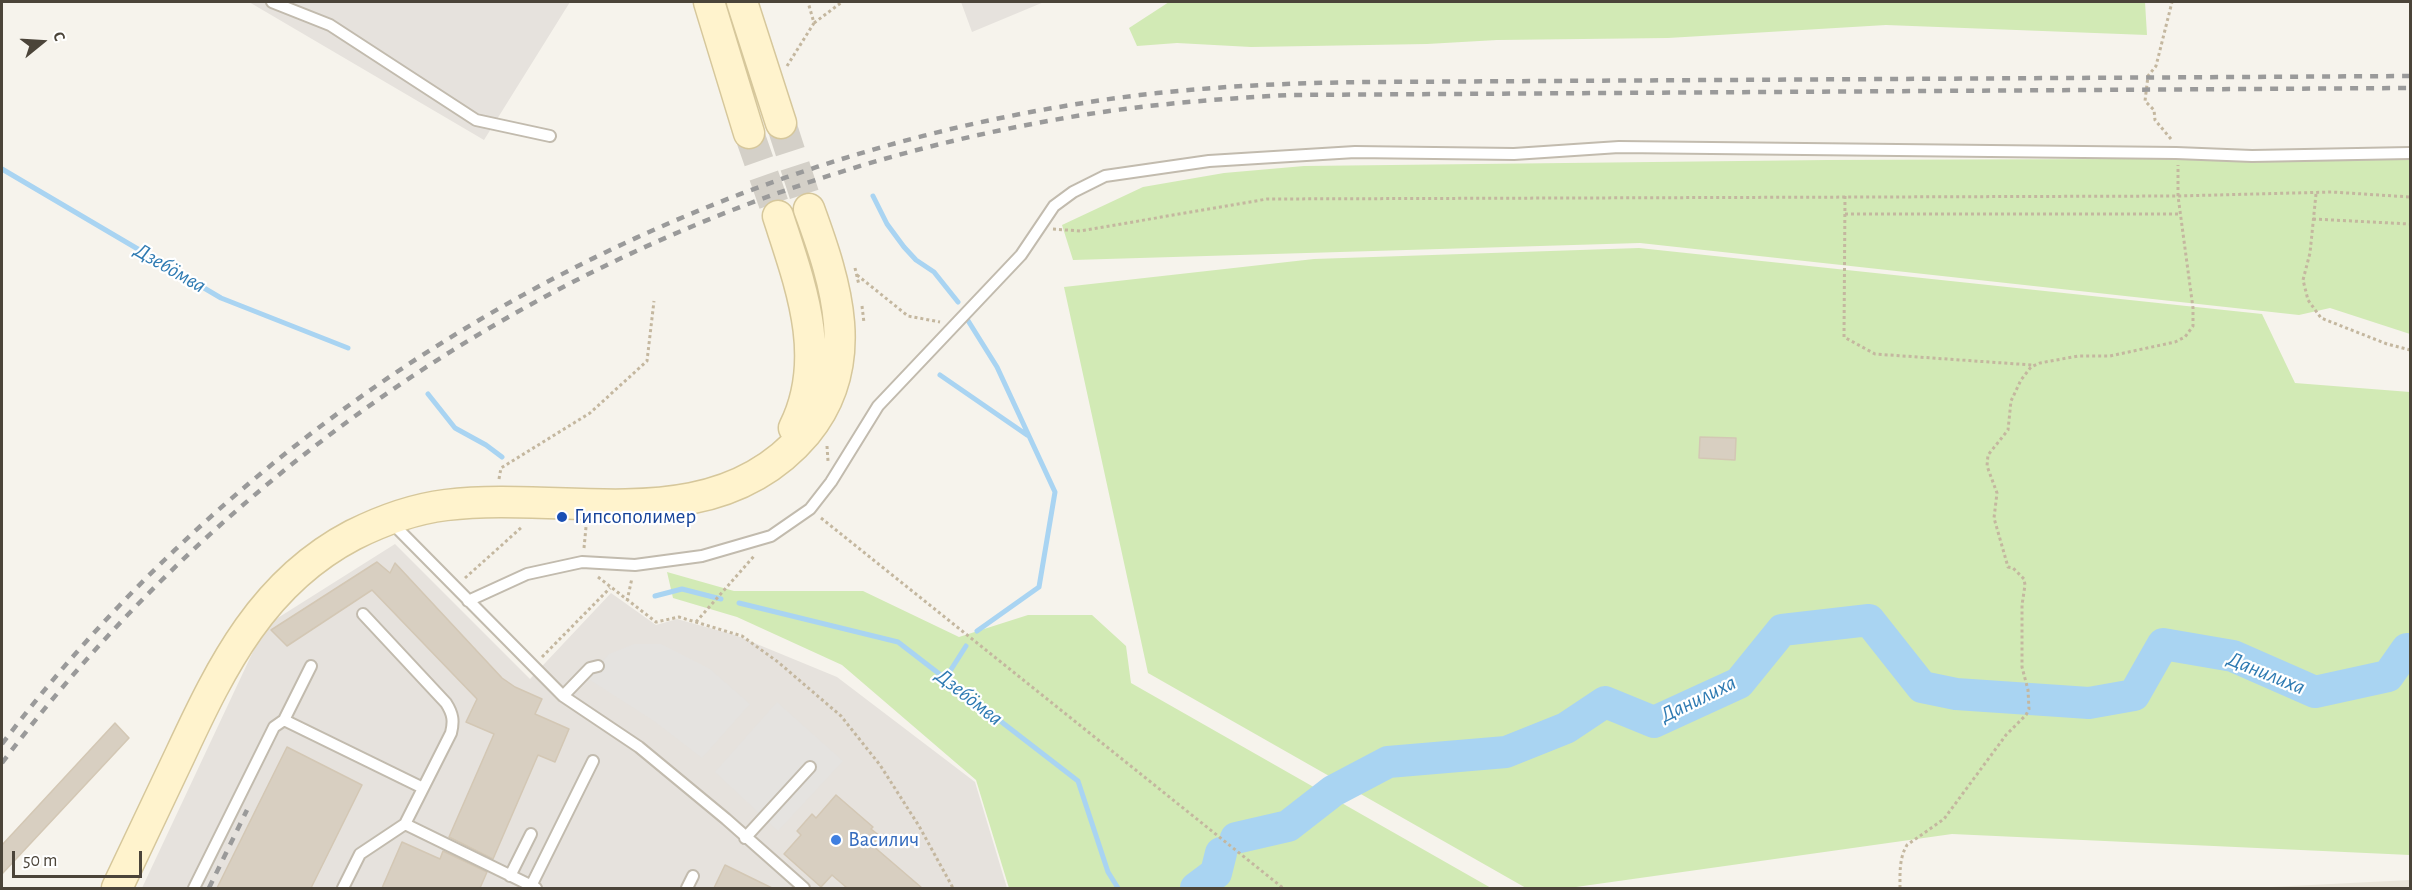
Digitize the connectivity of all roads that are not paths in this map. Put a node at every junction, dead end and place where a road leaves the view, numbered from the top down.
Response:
1 (272, 2) edge
2 (709, 2) edge
3 (742, 2) edge
4 (781, 123) tunnel mouth
5 (749, 133) tunnel mouth
6 (550, 136) dead end
7 (2410, 153) edge
8 (809, 208) tunnel mouth
9 (778, 216) tunnel mouth
10 (754, 476) junction
11 (389, 520) junction
12 (468, 601) junction
13 (363, 614) dead end
14 (311, 666) dead end
15 (598, 666) dead end
16 (564, 696) junction
17 (284, 720) junction
18 (593, 761) dead end
19 (810, 767) dead end
20 (423, 788) junction
21 (405, 824) junction
22 (531, 834) dead end
23 (745, 838) junction
24 (510, 876) junction
25 (693, 876) dead end
26 (533, 887) edge
27 (117, 888) edge
28 (194, 888) edge
29 (343, 888) edge
30 (687, 888) edge
31 (804, 888) edge

1 - 6 lane
2 - 5 main road
3 - 4 main road
7 - 12 lane
8 - 10 main road
9 - 10 main road
10 - 11 main road
11 - 12 lane
11 - 27 main road
12 - 16 lane
13 - 20 lane
14 - 17 lane
15 - 16 lane
16 - 23 lane
17 - 20 lane
17 - 28 lane
18 - 26 lane
19 - 23 lane
20 - 21 lane
21 - 24 lane
21 - 29 lane
22 - 24 lane
23 - 31 lane
24 - 26 lane
25 - 30 lane

